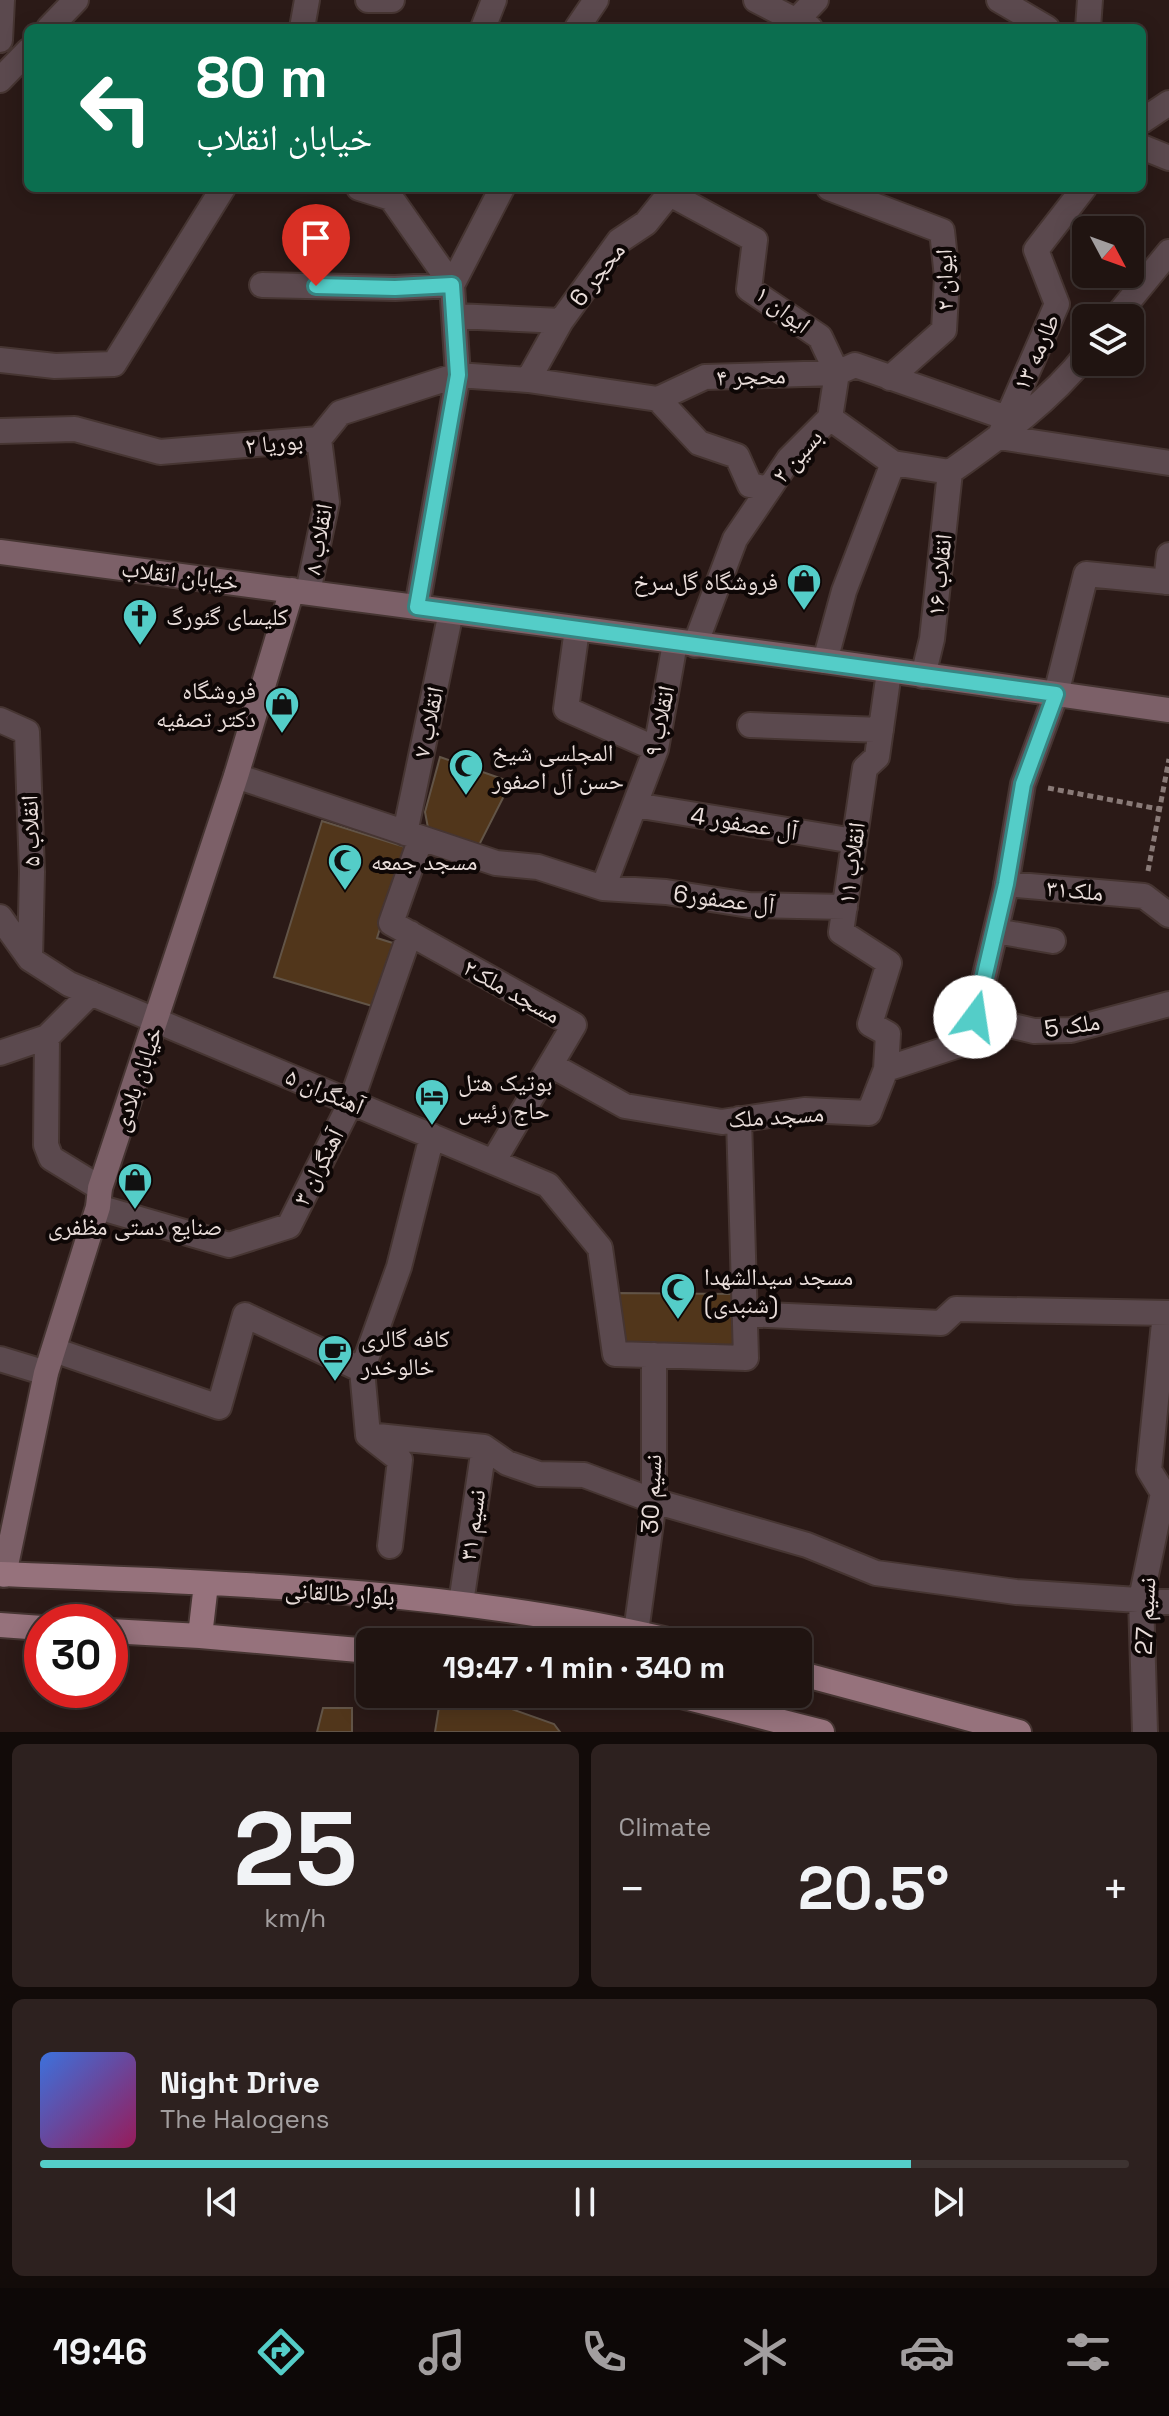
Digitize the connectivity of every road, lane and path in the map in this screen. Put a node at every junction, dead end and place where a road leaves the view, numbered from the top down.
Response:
1 (2, 0) edge
2 (76, 0) edge
3 (307, 0) edge
4 (368, 0) edge
5 (392, 0) edge
6 (494, 0) edge
7 (596, 0) edge
8 (756, 0) edge
9 (816, 0) edge
10 (999, 0) edge
11 (1090, 0) edge
12 (796, 19) edge
13 (53, 24) edge
14 (303, 24) edge
15 (485, 24) edge
16 (580, 24) edge
17 (1040, 24) edge
18 (1088, 24) edge
19 (0, 40) edge
20 (24, 55) edge
21 (0, 80) edge
22 (1169, 103) edge
23 (1146, 118) edge
24 (1146, 149) edge
25 (1169, 158) edge
26 (221, 192) edge
27 (372, 192) edge
28 (500, 192) edge
29 (671, 192) edge
30 (674, 192) edge
31 (840, 192) edge
32 (1081, 192) edge
33 (1168, 254) edge
34 (262, 285) dead end
35 (452, 285) junction
36 (1127, 304) edge
37 (456, 316) junction
38 (561, 321) junction
39 (0, 360) edge
40 (1072, 372) edge
41 (837, 373) junction
42 (458, 375) junction
43 (890, 378) junction
44 (528, 380) junction
45 (658, 399) junction
46 (830, 418) junction
47 (1003, 428) junction
48 (0, 431) edge
49 (319, 439) junction
50 (893, 463) junction
51 (1169, 463) edge
52 (950, 472) junction
53 (769, 489) junction
54 (0, 552) edge
55 (1169, 555) edge
56 (1168, 582) edge
57 (300, 591) junction
58 (417, 607) junction
59 (451, 612) junction
60 (577, 629) junction
61 (685, 644) junction
62 (825, 661) junction
63 (889, 672) junction
64 (923, 676) junction
65 (1056, 694) junction
66 (1169, 710) edge
67 (0, 720) edge
68 (750, 725) dead end
69 (881, 730) junction
70 (656, 749) junction
71 (1169, 759) edge
72 (236, 776) junction
73 (1023, 784) junction
74 (635, 805) junction
75 (1159, 809) junction
76 (413, 836) junction
77 (854, 841) junction
78 (1006, 884) junction
79 (603, 888) junction
80 (1144, 896) junction
81 (845, 907) junction
82 (1169, 915) edge
83 (0, 917) edge
84 (996, 931) junction
85 (410, 933) junction
86 (1053, 941) dead end
87 (30, 959) junction
88 (91, 993) junction
89 (1169, 1004) edge
90 (975, 1017) junction
91 (157, 1020) junction
92 (47, 1037) junction
93 (0, 1053) edge
94 (551, 1065) junction
95 (886, 1069) junction
96 (351, 1102) junction
97 (739, 1119) junction
98 (432, 1136) junction
99 (493, 1162) junction
100 (99, 1197) junction
101 (1167, 1313) edge
102 (744, 1314) junction
103 (54, 1350) junction
104 (654, 1355) junction
105 (0, 1359) edge
106 (362, 1370) junction
107 (46, 1373) junction
108 (368, 1435) junction
109 (484, 1447) junction
110 (654, 1501) junction
111 (390, 1546) dead end
112 (2, 1574) edge
113 (206, 1584) junction
114 (1141, 1599) junction
115 (1169, 1602) edge
116 (461, 1603) junction
117 (0, 1625) edge
118 (24, 1627) edge
119 (612, 1628) edge
120 (637, 1628) edge
121 (128, 1632) edge
122 (200, 1636) junction
123 (356, 1650) edge
124 (812, 1677) edge
125 (728, 1708) edge
126 (822, 1732) edge
127 (1019, 1732) edge
128 (1145, 1732) edge

1 - 19 street
2 - 13 street
3 - 14 street
4 - 5 street
6 - 15 street
7 - 16 street
8 - 12 street
9 - 12 street
10 - 17 street
11 - 18 street
20 - 21 street
22 - 23 street
24 - 25 street
26 - 39 street
27 - 35 street
28 - 35 street
29 - 38 street, محجر 6
30 - 41 street, ایوان ۱
31 - 43 street, ایوان ۲
32 - 47 street, طارمه ۱۳
33 - 36 street
34 - 35 street
35 - 37 street
37 - 38 street, محجر 6
37 - 42 street
38 - 44 street
40 - 47 street
41 - 43 street, محجر ۴
41 - 45 street, محجر ۴
41 - 46 street
42 - 44 street
42 - 49 street, بوریا ۲
42 - 58 street
43 - 47 street, محجر ۴
44 - 45 street
45 - 53 street, بسین ۲
46 - 50 street
46 - 53 street, بسین ۲
47 - 51 street, محجر ۴
47 - 52 street
48 - 49 street, بوریا ۲
49 - 57 street, انقلاب ۸
50 - 52 street
50 - 62 street
52 - 64 street, انقلاب ۱۶
53 - 61 street, انقلاب ۹
54 - 57 street, خیابان انقلاب
55 - 56 street
56 - 65 street
57 - 58 street, خیابان انقلاب
57 - 72 street, خیابان بلادی
58 - 59 street, خیابان انقلاب
59 - 60 street, خیابان انقلاب
59 - 76 street, انقلاب ۷
60 - 61 street, خیابان انقلاب
60 - 70 street
61 - 62 street, خیابان انقلاب
61 - 70 street, انقلاب ۹
62 - 63 street, خیابان انقلاب
63 - 64 street, خیابان انقلاب
63 - 69 street, انقلاب ۱۱
64 - 65 street, خیابان انقلاب
65 - 66 street, خیابان انقلاب
65 - 73 street
67 - 87 street, انقلاب ۵
68 - 69 street
69 - 77 street, انقلاب ۱۱
70 - 74 street, انقلاب ۹
71 - 75 path
72 - 76 street, آل عصفور6
72 - 91 street, خیابان بلادی
73 - 75 path
73 - 78 street
74 - 77 street, آل عصفور 4
74 - 79 street, انقلاب ۹
75 - 80 path
76 - 79 street, آل عصفور6
76 - 85 street
77 - 81 street, انقلاب ۱۱
78 - 80 street, ملک۳۱
78 - 84 street
79 - 81 street, آل عصفور6
80 - 82 street
81 - 95 street, انقلاب ۱۱
83 - 87 street
84 - 86 street
84 - 90 street
85 - 94 street, مسجد ملک۲
85 - 96 street, آهنگران ۳
87 - 88 street, آهنگران ۵
88 - 91 street, آهنگران ۵
88 - 92 street
89 - 90 street, ملک 5
90 - 95 street
91 - 96 street, آهنگران ۵
91 - 100 street, خیابان بلادی
92 - 93 street
92 - 100 street, آهنگران ۳
94 - 97 street, مسجد ملک
94 - 99 street, مسجد ملک۲
95 - 97 street, مسجد ملک
96 - 98 street, آهنگران ۵
96 - 100 street, آهنگران ۳
97 - 102 street
98 - 99 street, آهنگران ۵
98 - 106 street
99 - 104 street, آهنگران ۵
100 - 103 street, خیابان بلادی
101 - 102 street
101 - 114 street, نسیم 27
102 - 104 street
103 - 106 street
103 - 107 street, خیابان بلادی
104 - 110 street, نسیم 30
105 - 107 street
106 - 108 street
107 - 112 street, خیابان بلادی
108 - 109 street
108 - 111 street
109 - 110 street
109 - 116 street, نسیم ۳۱
110 - 114 street
110 - 120 street, نسیم 30
112 - 113 main road, بلوار طالقانی
113 - 116 main road, بلوار طالقانی
113 - 122 main road
114 - 115 street
114 - 128 street, نسیم 27
116 - 119 main road, بلوار طالقانی
117 - 118 main road
121 - 122 main road
122 - 123 main road
124 - 127 main road
125 - 126 main road

